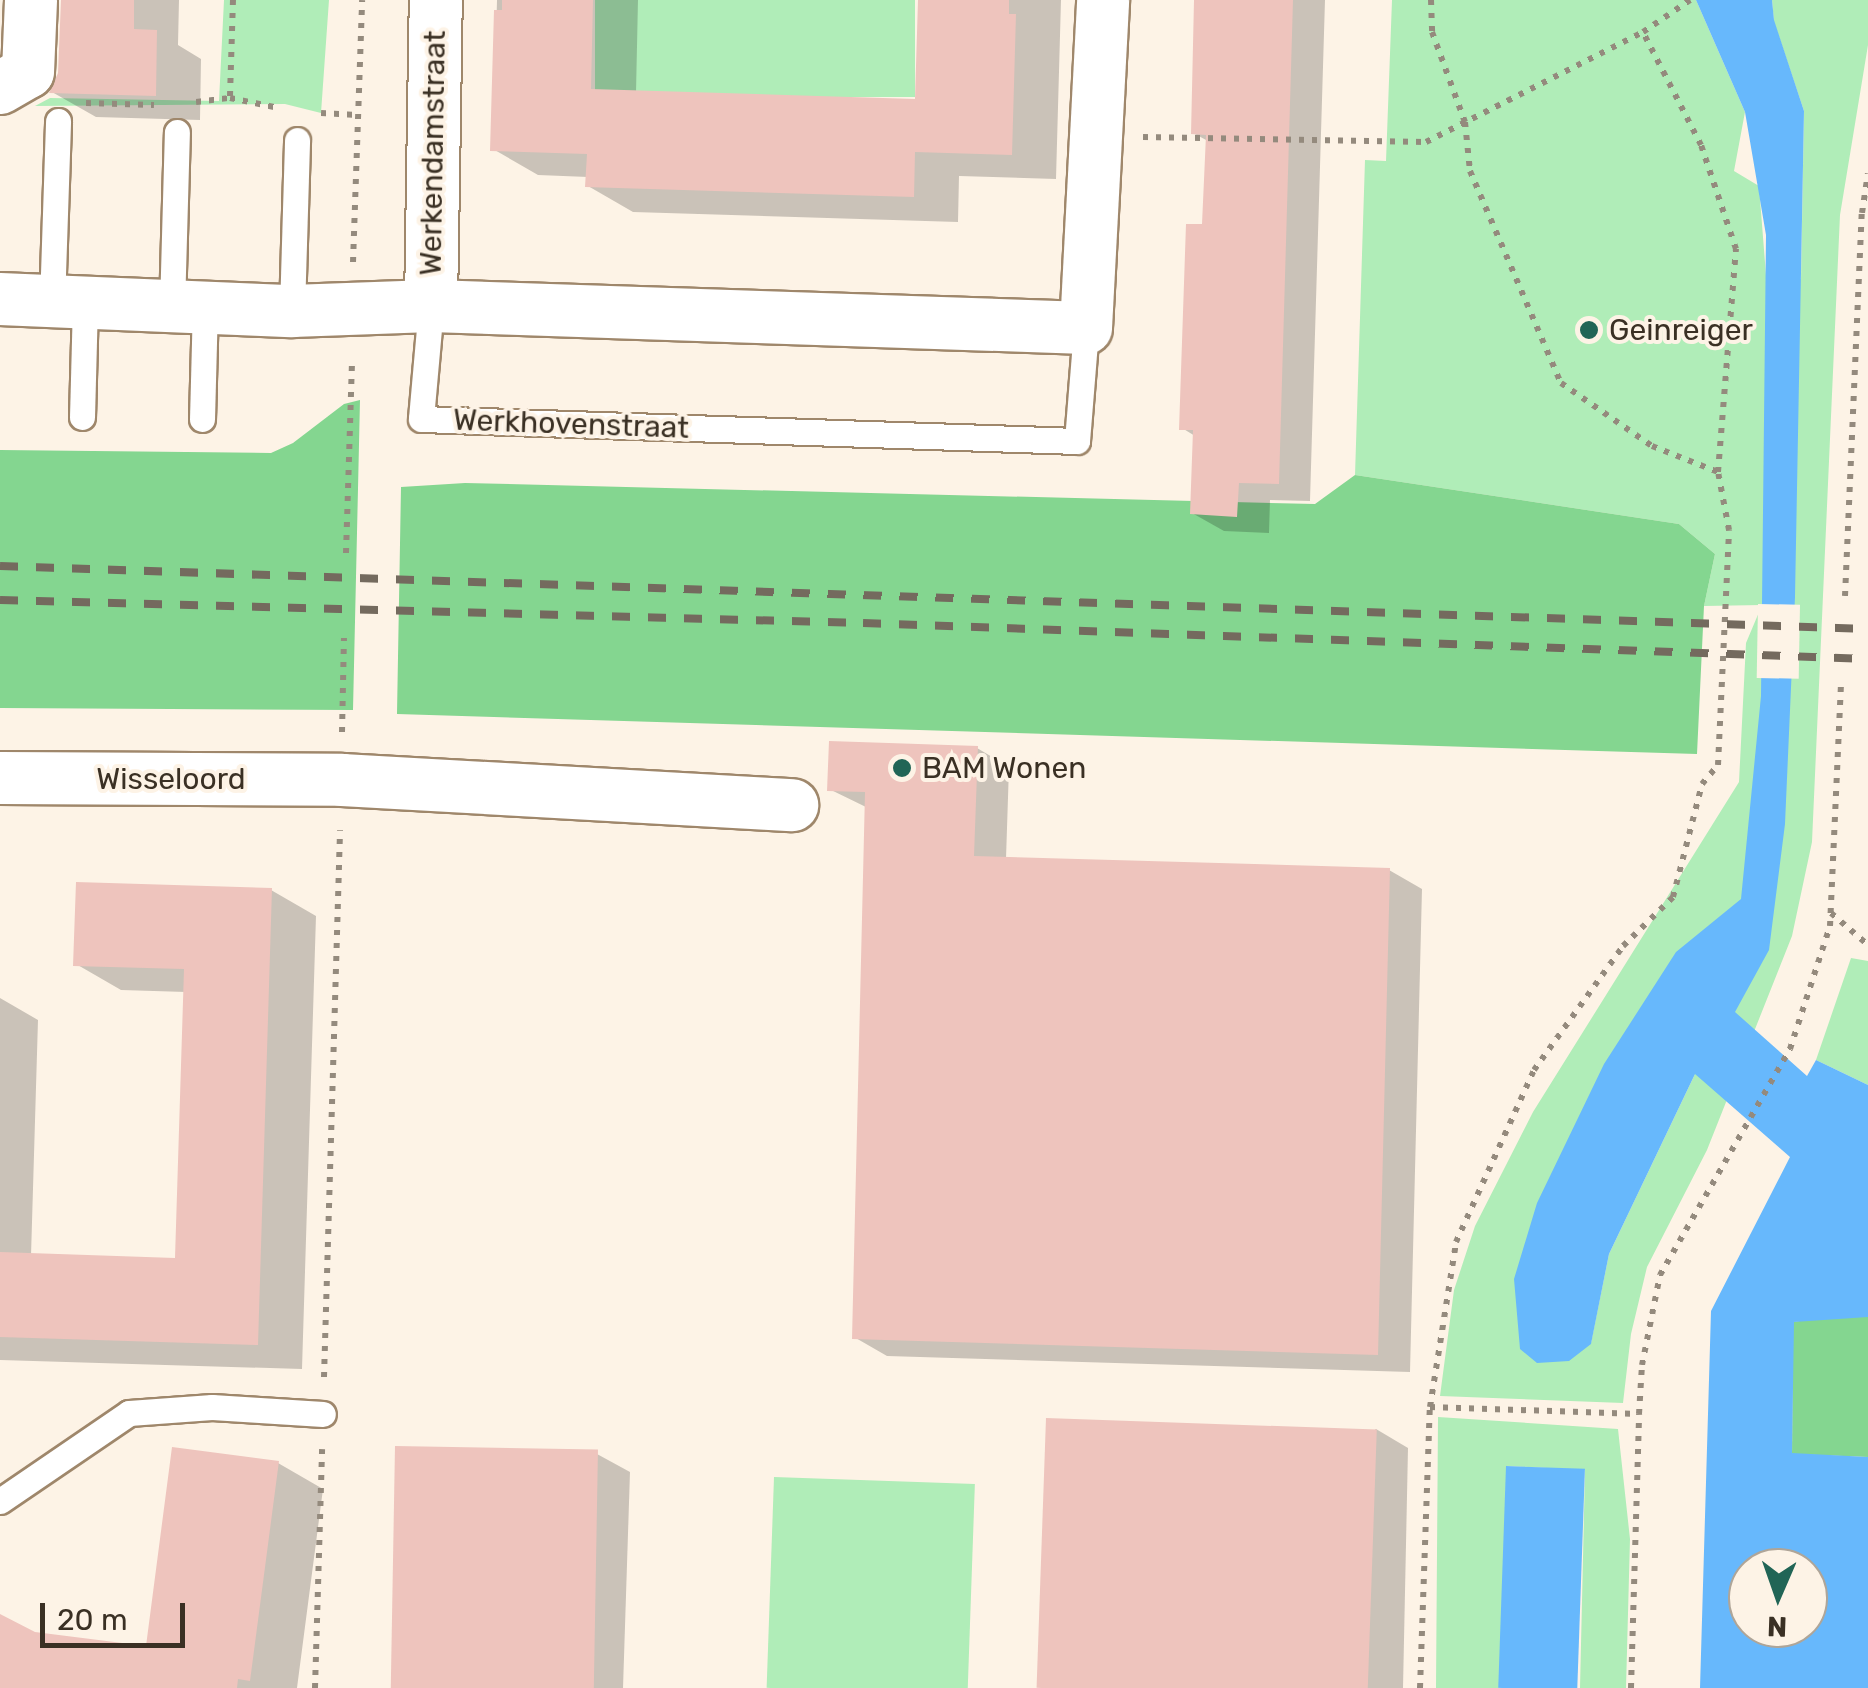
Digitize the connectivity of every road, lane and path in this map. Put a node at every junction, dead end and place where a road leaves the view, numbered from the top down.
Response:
1 (31, 0) edge
2 (233, 0) edge
3 (362, 0) edge
4 (436, 0) edge
5 (1103, 0) edge
6 (1431, 0) edge
7 (1690, 0) edge
8 (1643, 32) junction
9 (0, 88) edge
10 (170, 105) dead end
11 (298, 112) dead end
12 (318, 113) dead end
13 (358, 115) junction
14 (58, 121) joint
15 (1465, 122) junction
16 (177, 132) dead end
17 (1096, 136) junction
18 (297, 140) dead end
19 (1868, 173) edge
20 (0, 299) edge
21 (69, 305) junction
22 (430, 306) junction
23 (189, 308) junction
24 (353, 311) junction
25 (292, 312) junction
26 (1086, 328) junction
27 (82, 417) dead end
28 (202, 419) dead end
29 (1718, 472) junction
30 (346, 553) dead end
31 (1844, 596) dead end
32 (344, 638) dead end
33 (1841, 683) dead end
34 (0, 778) edge
35 (342, 780) junction
36 (792, 805) dead end
37 (1831, 913) junction
38 (1868, 946) edge
39 (1430, 1408) junction
40 (323, 1414) junction
41 (1638, 1414) junction
42 (0, 1501) edge
43 (315, 1688) edge
44 (1420, 1688) edge
45 (1631, 1688) edge

1 - 9 street
2 - 11 path
3 - 13 path
4 - 22 street, Werkendamstraat
5 - 17 street, Werkhovenstraat
6 - 15 path
7 - 8 path
8 - 15 path
8 - 29 path
10 - 14 path
12 - 13 path
13 - 24 path
14 - 21 lane
15 - 17 path
15 - 29 path
16 - 23 lane
17 - 26 street, Werkhovenstraat
18 - 25 lane
19 - 31 path
20 - 21 street
21 - 23 street
21 - 27 lane
22 - 24 street
22 - 26 street
22 - 26 lane, Werkhovenstraat
23 - 25 street
23 - 28 lane
24 - 25 street
24 - 30 path
29 - 39 path
32 - 35 path
33 - 37 path
34 - 35 street, Wisseloord
35 - 36 street, Wisseloord
35 - 40 path
37 - 38 path
37 - 41 path
39 - 41 path
39 - 44 path
40 - 42 lane
40 - 43 path
41 - 45 path

